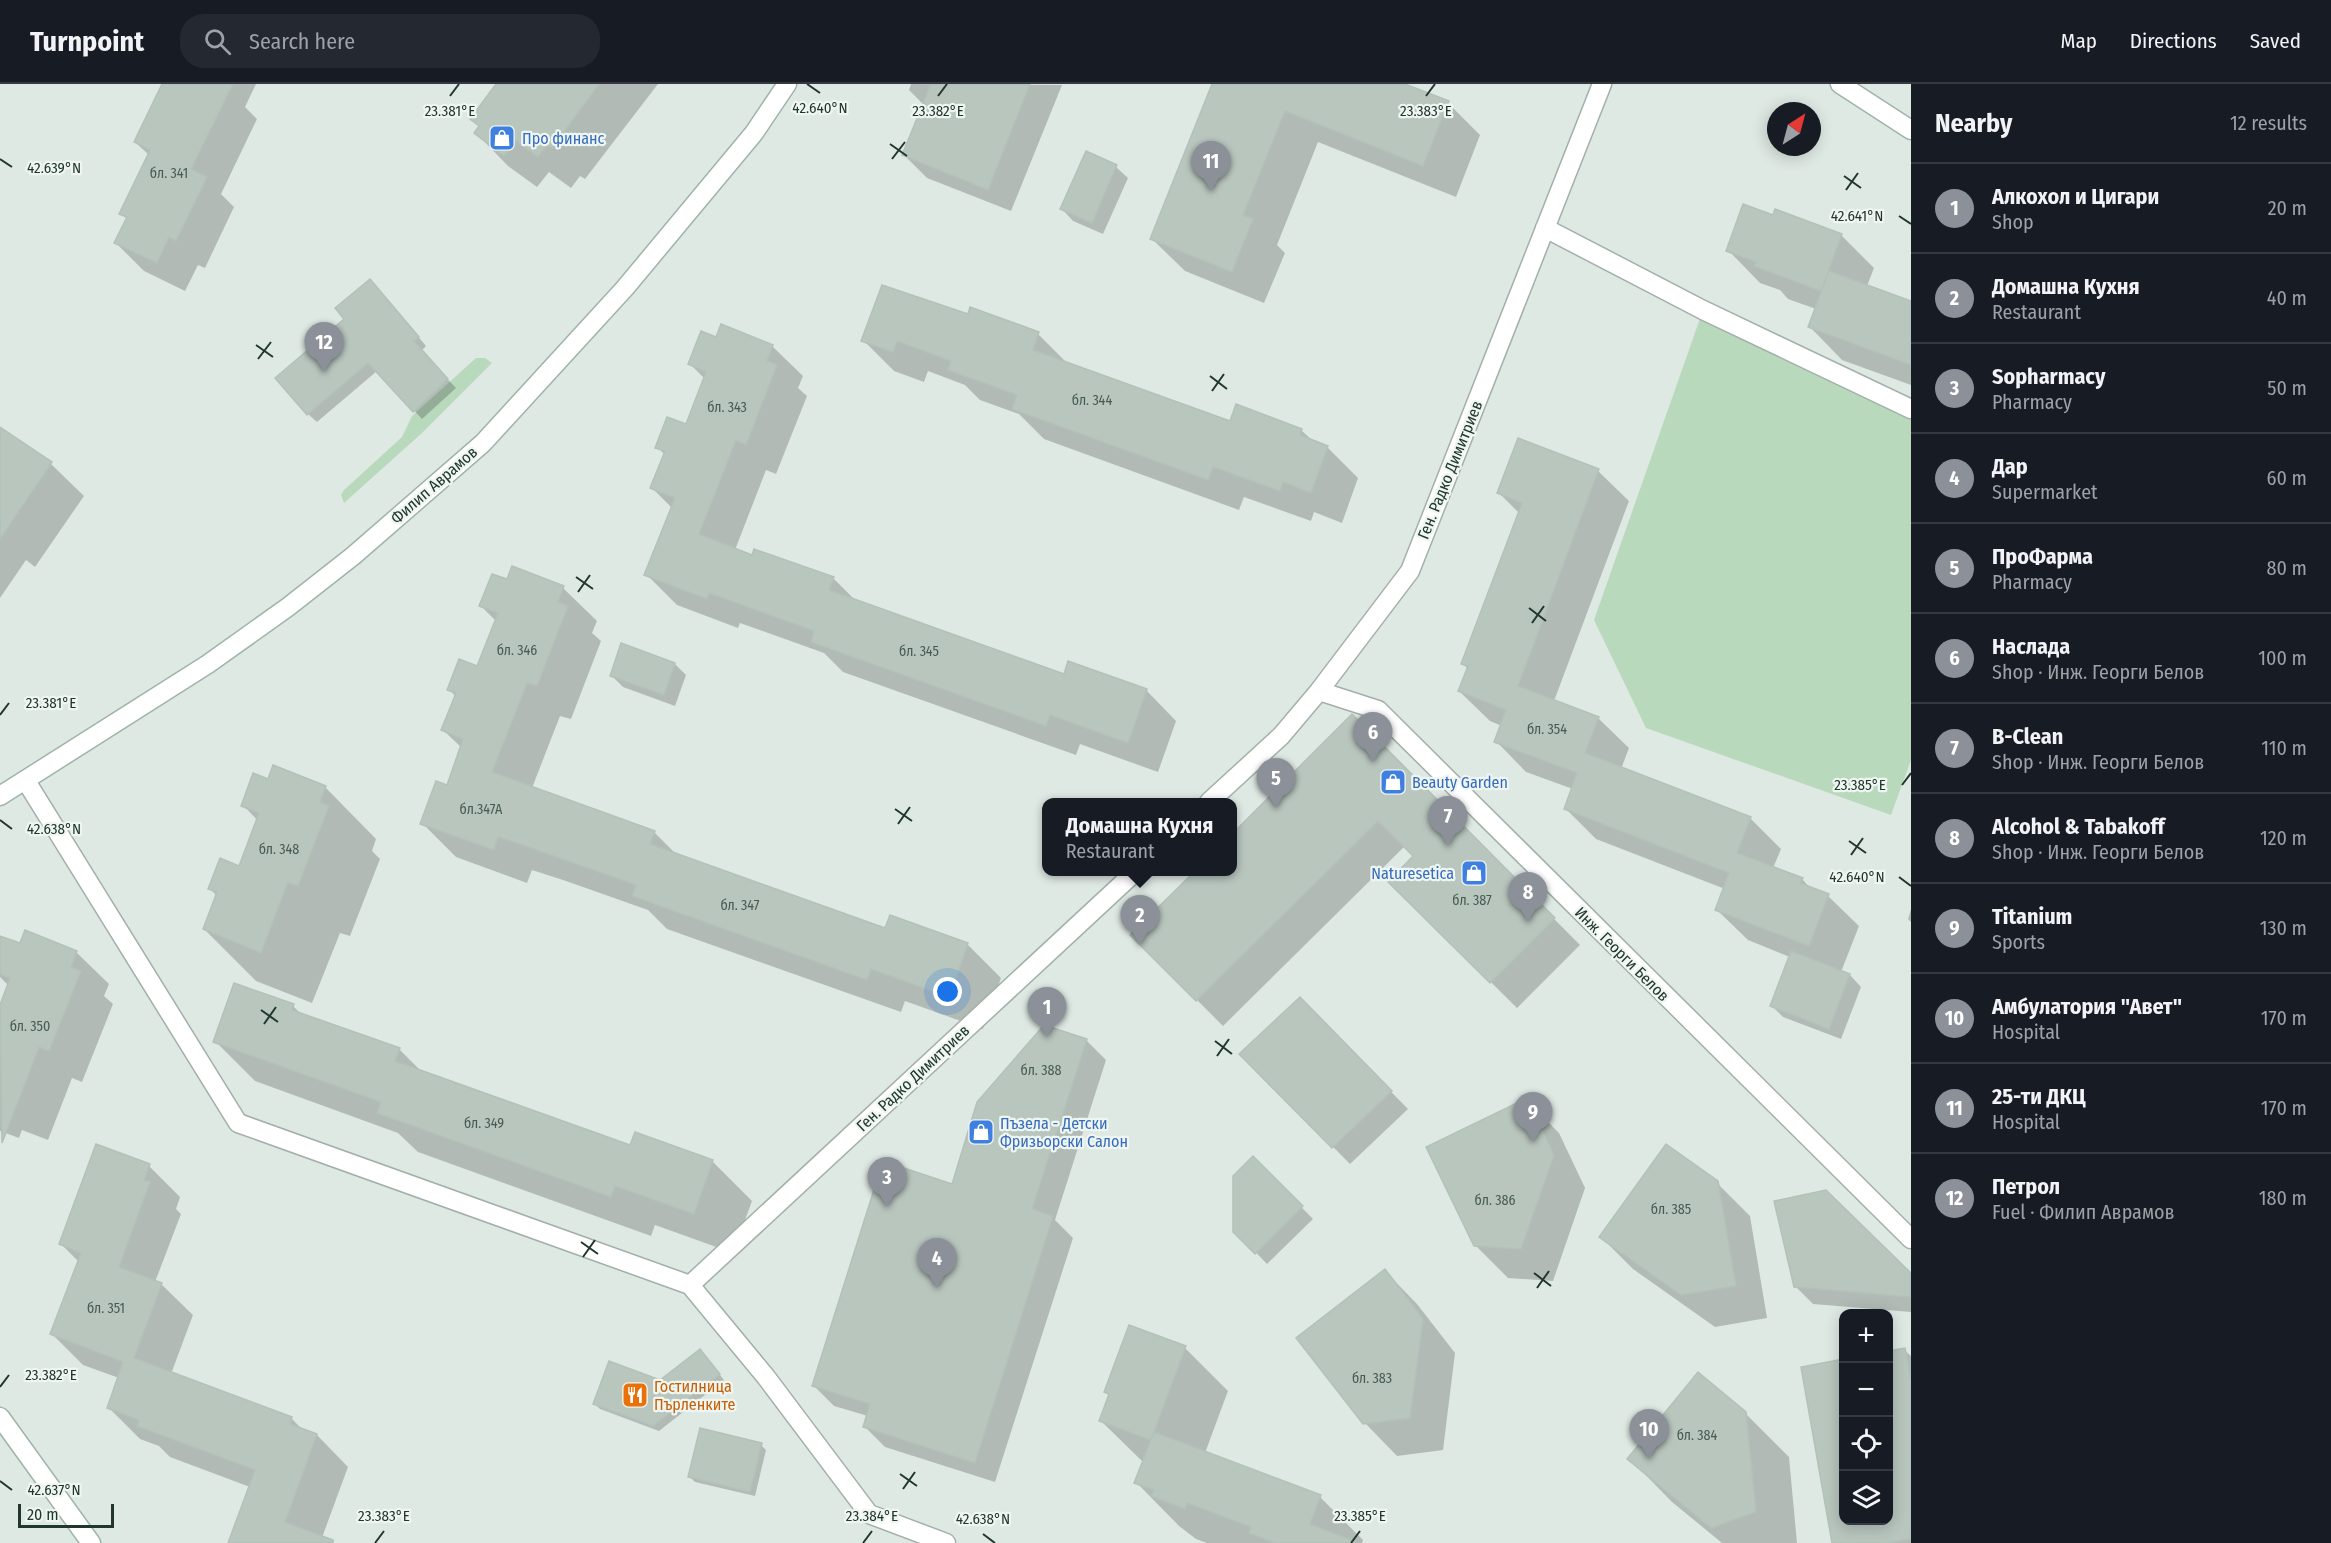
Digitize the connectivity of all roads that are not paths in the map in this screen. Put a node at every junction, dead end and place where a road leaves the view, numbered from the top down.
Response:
1 (787, 84) edge
2 (1602, 84) edge
3 (1840, 84) edge
4 (1911, 130) edge
5 (1545, 228) junction
6 (1911, 409) edge
7 (1319, 691) junction
8 (26, 781) junction
9 (0, 796) edge
10 (1213, 798) edge
11 (1131, 876) edge
12 (1911, 1239) edge
13 (690, 1285) junction
14 (0, 1417) edge
15 (91, 1543) edge
16 (946, 1543) edge

1 - 8 street, Филип Аврамов
2 - 5 street, Ген. Радко Димитриев
3 - 4 street
5 - 6 street
5 - 7 street, Ген. Радко Димитриев
7 - 10 street, Ген. Радко Димитриев
7 - 12 street, Инж. Георги Белов
8 - 9 street, Филип Аврамов
8 - 13 street
11 - 13 street, Ген. Радко Димитриев
13 - 16 street
14 - 15 street

